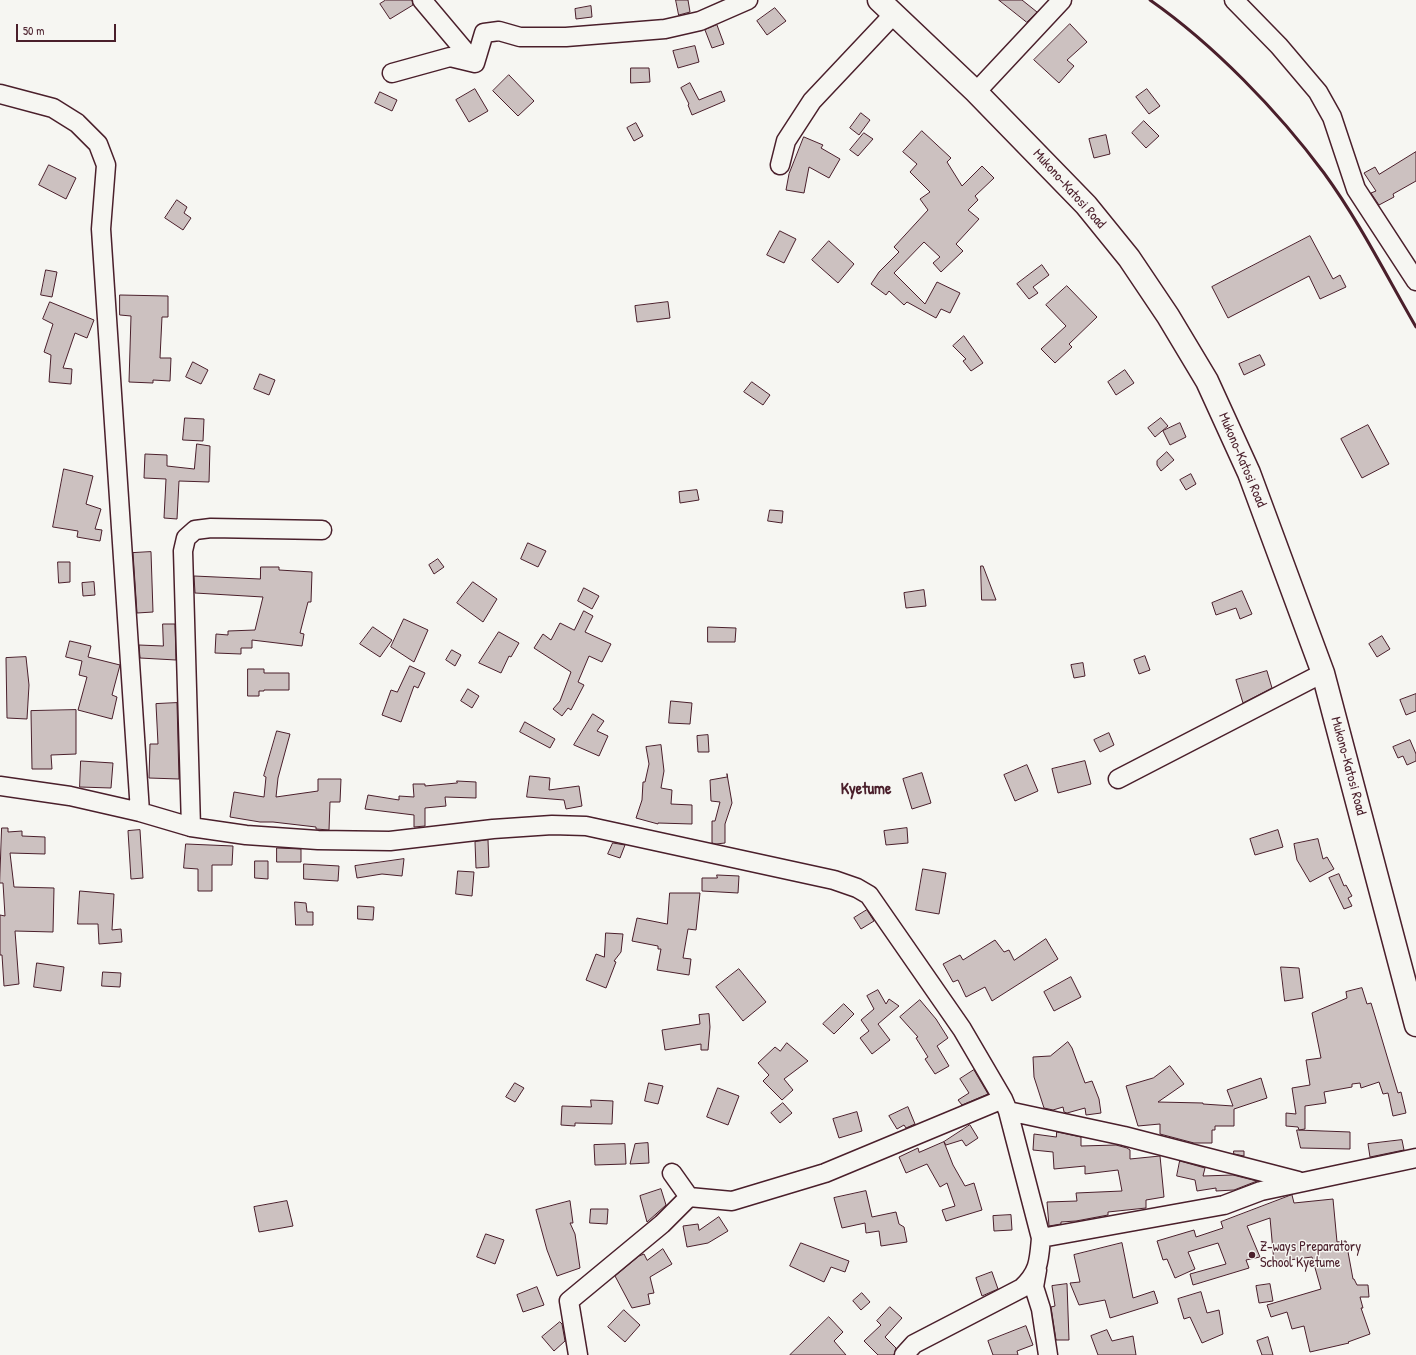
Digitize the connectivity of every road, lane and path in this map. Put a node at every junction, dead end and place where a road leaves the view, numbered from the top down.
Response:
1 (422, 0) edge
2 (748, 0) edge
3 (1062, 0) edge
4 (1234, 0) edge
5 (886, 7) edge
6 (475, 63) junction
7 (392, 73) dead end
8 (976, 92) junction
9 (0, 94) edge
10 (780, 165) dead end
11 (1416, 281) edge
12 (322, 530) dead end
13 (1323, 673) junction
14 (1118, 779) dead end
15 (0, 786) edge
16 (140, 812) junction
17 (191, 827) junction
18 (1416, 1025) edge
19 (1005, 1105) junction
20 (1416, 1158) edge
21 (672, 1173) dead end
22 (1300, 1181) junction
23 (689, 1197) junction
24 (1041, 1238) junction
25 (1038, 1265) junction
26 (578, 1355) edge
27 (904, 1355) edge
28 (1048, 1355) edge

1 - 6 street
2 - 6 street
3 - 8 street
4 - 11 street
5 - 8 main road, Mukono-Katosi Road
5 - 10 street
6 - 7 street
8 - 13 main road, Mukono-Katosi Road
9 - 16 street
12 - 17 street
13 - 14 street
13 - 18 main road, Mukono-Katosi Road
15 - 16 street
16 - 17 street
17 - 19 street
19 - 22 street
19 - 23 street
19 - 24 street
20 - 22 street
21 - 23 street
22 - 24 street
23 - 26 street
24 - 25 street
25 - 27 street
25 - 28 street

